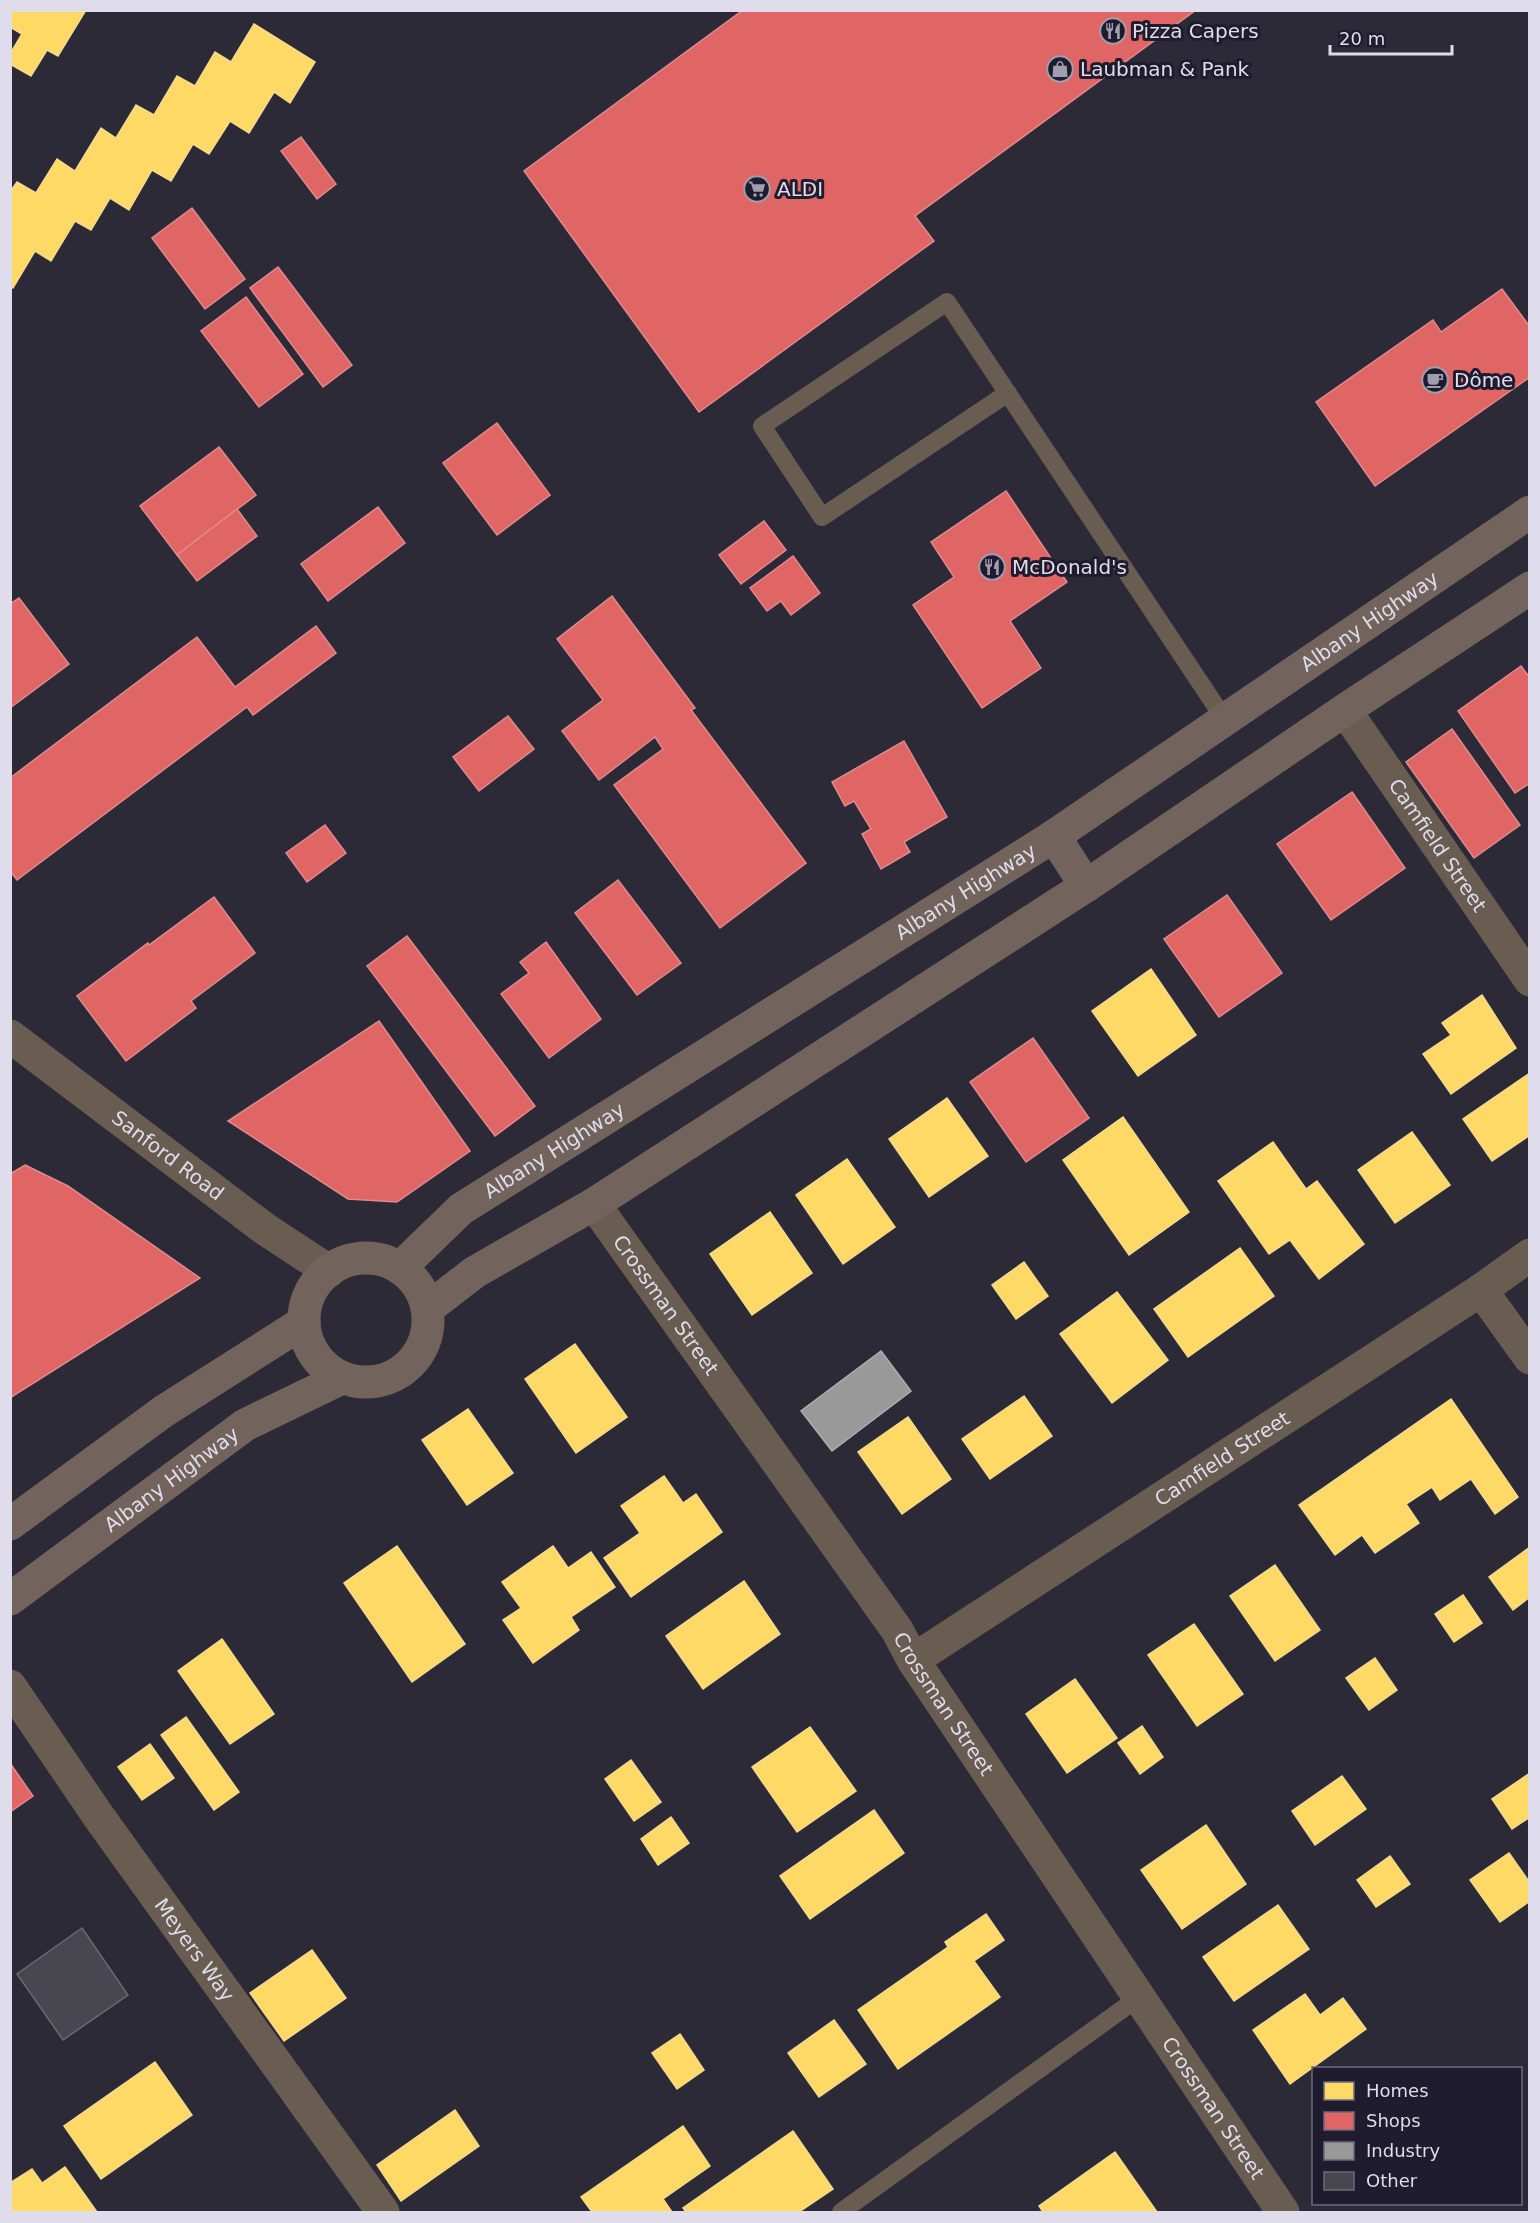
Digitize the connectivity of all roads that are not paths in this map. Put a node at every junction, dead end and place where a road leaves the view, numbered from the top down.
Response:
1 (1008, 393) junction
2 (1530, 512) edge
3 (1528, 593) edge
4 (1345, 710) junction
5 (1225, 720) junction
6 (1054, 836) junction
7 (1086, 886) junction
8 (1530, 980) edge
9 (10, 1036) edge
10 (594, 1204) junction
11 (1530, 1255) edge
12 (400, 1268) junction
13 (328, 1271) junction
14 (1481, 1290) junction
15 (427, 1309) junction
16 (304, 1322) junction
17 (1530, 1358) edge
18 (342, 1378) junction
19 (10, 1524) edge
20 (10, 1599) edge
21 (913, 1660) junction
22 (10, 1686) edge
23 (1138, 1998) junction
24 (383, 2212) edge
25 (841, 2212) edge
26 (1283, 2212) edge

1 - 1 lane
1 - 5 lane
2 - 5 highway, Albany Highway
3 - 4 highway
4 - 7 highway
4 - 8 street, Camfield Street
5 - 6 highway, Albany Highway
6 - 7 highway
6 - 12 highway, Albany Highway
7 - 10 highway
9 - 13 street, Sanford Road
10 - 15 highway
10 - 21 street, Crossman Street
11 - 14 street, Camfield Street
12 - 13 highway
12 - 15 highway
13 - 16 highway
14 - 17 street
14 - 21 street, Camfield Street
15 - 18 highway
16 - 18 highway
16 - 19 highway
18 - 20 highway, Albany Highway
21 - 23 street, Crossman Street
22 - 24 street, Meyers Way
23 - 25 lane
23 - 26 street, Crossman Street

